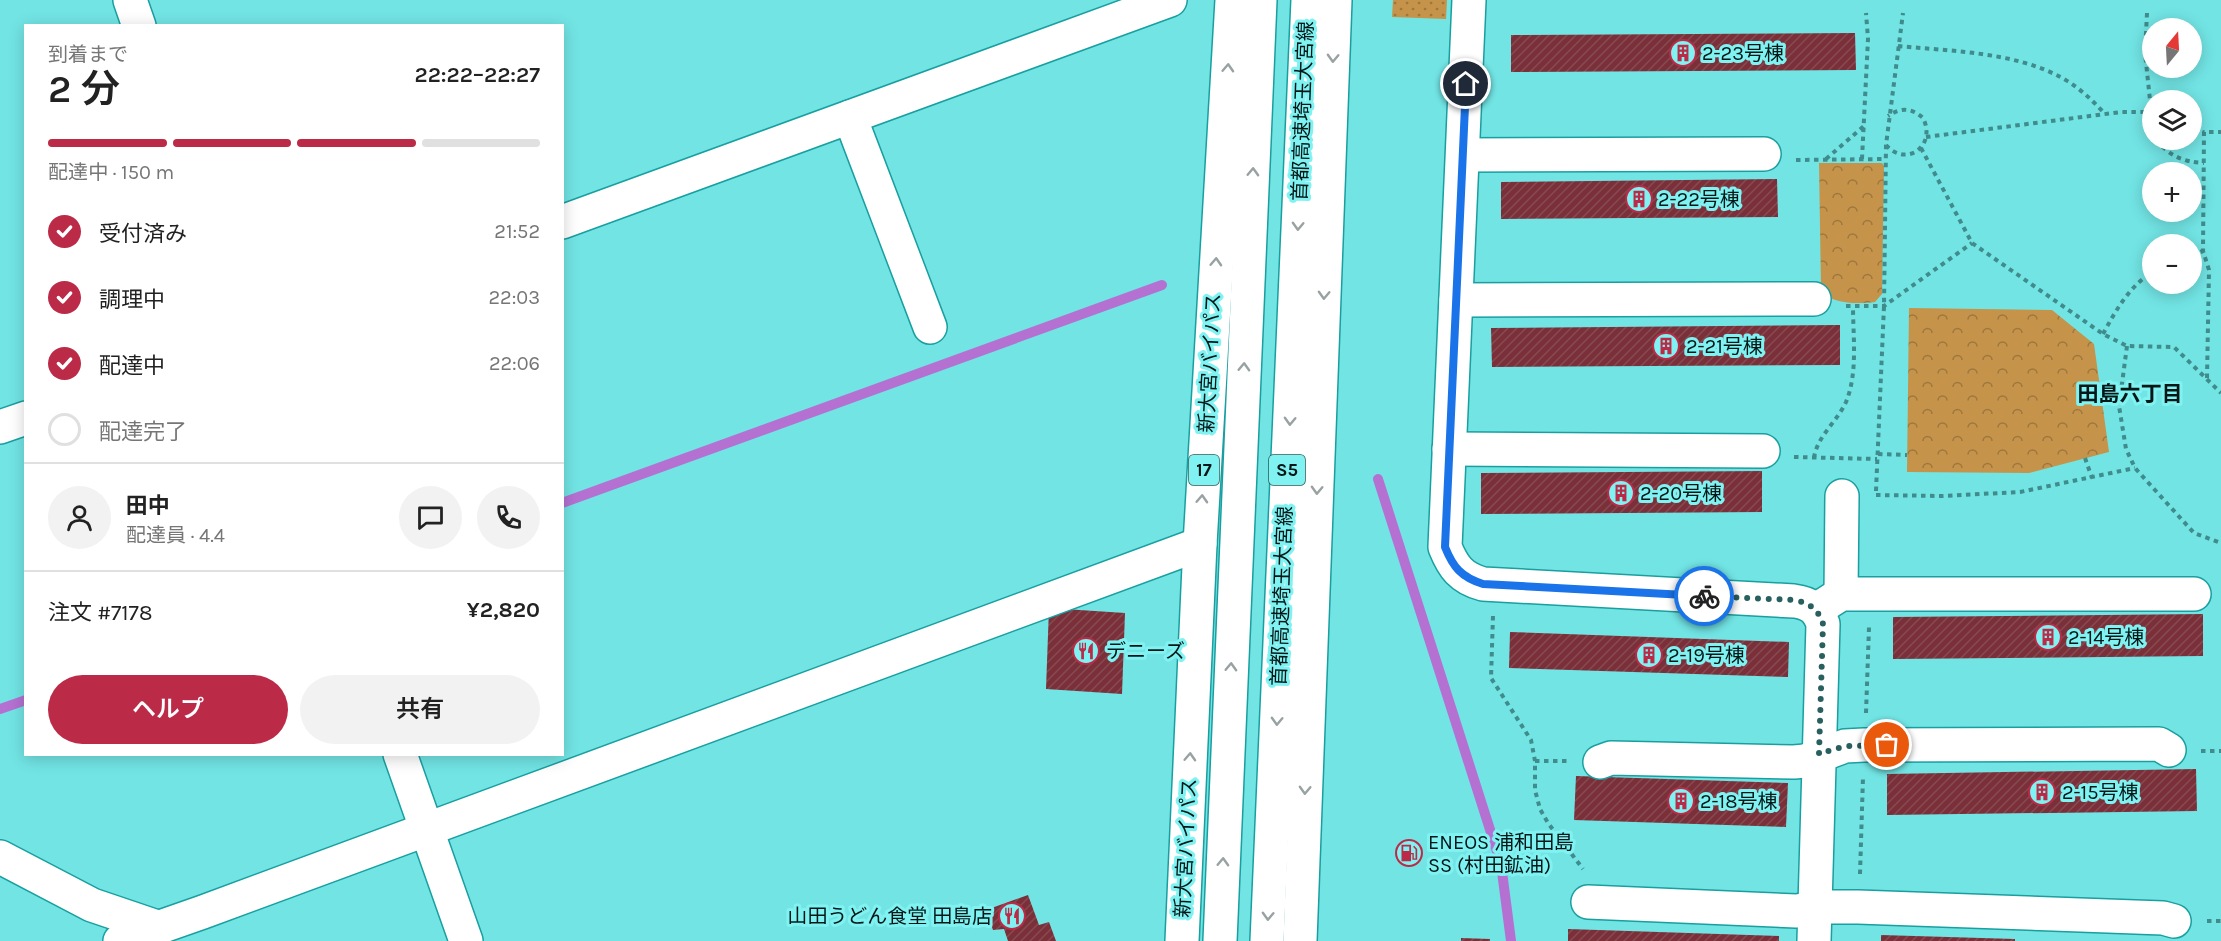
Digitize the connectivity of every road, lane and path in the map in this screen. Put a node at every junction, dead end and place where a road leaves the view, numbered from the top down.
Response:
1 (130, 0) edge
2 (1170, 0) edge
3 (1232, 0) edge
4 (1260, 0) edge
5 (1308, 0) edge
6 (1335, 0) edge
7 (1469, 0) edge
8 (1866, 13) dead end
9 (1903, 13) dead end
10 (2146, 13) dead end
11 (138, 24) edge
12 (1898, 46) junction
13 (2149, 90) edge
14 (2142, 112) edge
15 (2106, 114) junction
16 (1888, 116) junction
17 (850, 117) junction
18 (1864, 126) junction
19 (2221, 132) edge
20 (1926, 137) junction
21 (1886, 145) junction
22 (1921, 148) junction
23 (2165, 150) edge
24 (1764, 154) joint
25 (1463, 155) junction
26 (1862, 159) junction
27 (1885, 159) junction
28 (1825, 160) junction
29 (2204, 163) junction
30 (564, 221) edge
31 (1972, 243) junction
32 (2203, 251) joint
33 (2142, 281) edge
34 (1814, 299) joint
35 (1456, 300) junction
36 (1853, 306) junction
37 (1884, 306) junction
38 (930, 327) dead end
39 (2103, 334) junction
40 (2127, 346) junction
41 (2206, 379) junction
42 (2221, 393) edge
43 (1449, 449) junction
44 (1762, 452) joint
45 (1907, 455) dead end
46 (1877, 457) junction
47 (1814, 458) junction
48 (2085, 458) dead end
49 (2135, 468) junction
50 (2092, 478) junction
51 (1876, 495) junction
52 (1842, 496) dead end
53 (1875, 506) dead end
54 (2221, 543) edge
55 (1200, 544) junction
56 (1494, 585) junction
57 (2194, 594) dead end
58 (1843, 599) junction
59 (1864, 745) junction
60 (2169, 750) dead end
61 (1819, 754) junction
62 (401, 756) edge
63 (1600, 762) dead end
64 (427, 829) junction
65 (0, 857) edge
66 (1588, 902) joint
67 (1858, 907) junction
68 (1815, 908) junction
69 (2174, 921) dead end
70 (158, 927) junction
71 (120, 941) edge
72 (466, 941) edge
73 (1182, 941) edge
74 (1220, 941) edge
75 (1267, 941) edge
76 (1300, 941) edge
77 (1814, 941) edge

1 - 11 main road
2 - 17 main road
55 -> 3 main road, 新大宮バイパス / 17
74 -> 4 main road, S5
5 -> 75 main road, 首都高速埼玉大宮線 / S5
6 -> 76 main road
7 - 25 main road
8 - 18 path
9 - 12 path
10 - 13 path
12 - 15 path
12 - 16 path
14 - 15 path
15 - 20 path
16 - 20 path
16 - 21 path
17 - 30 main road
17 - 38 main road
18 - 26 path
18 - 28 path
19 - 29 path
20 - 22 path
21 - 22 path
21 - 27 path
22 - 31 path
23 - 29 path
24 - 25 main road
24 - 28 path
25 - 35 main road
26 - 27 path
26 - 28 path
27 - 37 path
29 - 32 path
31 - 37 path
31 - 39 path
32 - 41 path
33 - 39 path
34 - 35 main road
34 - 36 path
35 - 43 main road
36 - 37 path
36 - 47 path
37 - 46 path
39 - 40 path
40 - 41 path
40 - 49 path
41 - 42 path
43 - 44 main road
43 - 56 main road
44 - 47 path
45 - 46 path
46 - 47 path
46 - 51 path
48 - 50 path
49 - 50 path
49 - 54 path
50 - 51 path
51 - 53 path
52 - 58 main road
55 - 64 main road
73 -> 55 main road, 新大宮バイパス / 17
56 - 58 main road
56 - 66 path
57 - 58 main road
58 - 59 path
58 - 61 main road
59 - 60 main road
59 - 61 main road
59 - 67 path
61 - 63 main road
61 - 68 main road
62 - 64 main road
64 - 70 main road
64 - 72 main road
65 - 70 main road
66 - 68 main road
67 - 68 main road
67 - 69 main road
68 - 77 main road
70 - 71 main road

